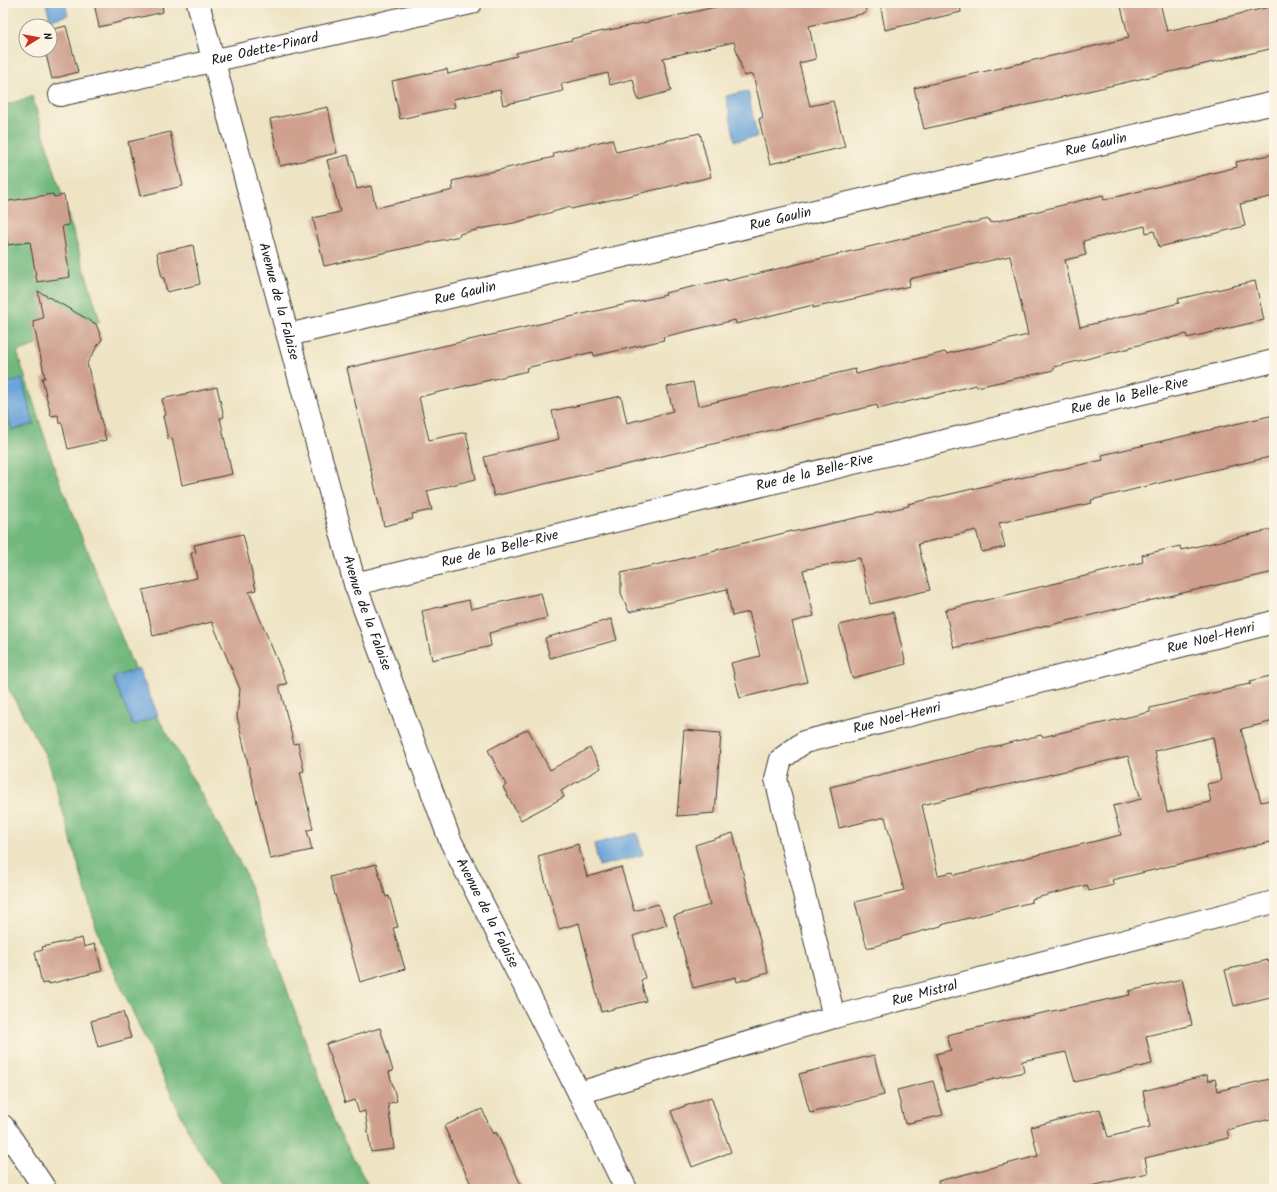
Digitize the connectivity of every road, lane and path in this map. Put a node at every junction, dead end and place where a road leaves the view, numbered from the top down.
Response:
1 (198, 3) edge
2 (471, 3) edge
3 (214, 61) junction
4 (60, 96) dead end
5 (1274, 104) edge
6 (288, 335) junction
7 (1274, 361) edge
8 (355, 584) junction
9 (1274, 622) edge
10 (1274, 902) edge
11 (834, 1017) junction
12 (579, 1093) junction
13 (3, 1126) edge
14 (45, 1189) edge
15 (626, 1189) edge

1 - 3 street, Avenue de la Falaise
2 - 3 street, Rue Odette-Pinard
3 - 4 street, Rue Odette-Pinard
3 - 6 street, Avenue de la Falaise
5 - 6 street, Rue Gaulin
6 - 8 street, Avenue de la Falaise
7 - 8 street, Rue de la Belle-Rive
8 - 12 street, Avenue de la Falaise
9 - 11 street, Rue Noel-Henri
10 - 11 street, Rue Mistral
11 - 12 street, Rue Mistral
12 - 15 street, Avenue de la Falaise
13 - 14 street

